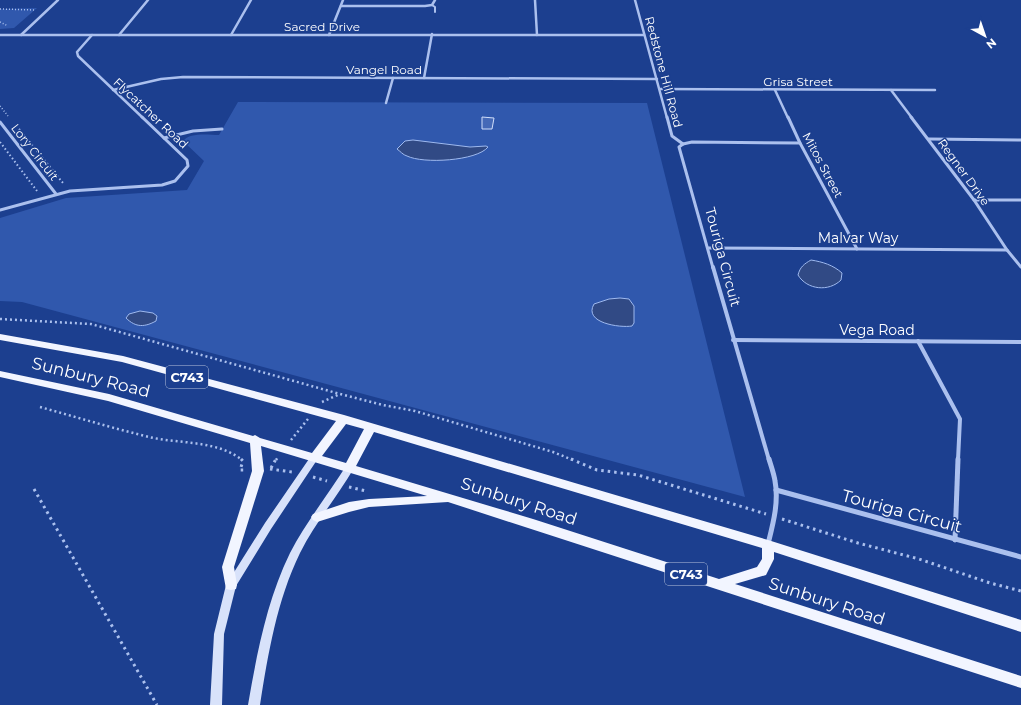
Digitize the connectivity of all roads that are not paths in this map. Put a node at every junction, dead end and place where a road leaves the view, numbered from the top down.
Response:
1 (58, 0) edge
2 (148, 0) edge
3 (251, 0) edge
4 (343, 0) edge
5 (435, 0) edge
6 (534, 0) edge
7 (635, 0) edge
8 (432, 5) junction
9 (341, 6) junction
10 (435, 12) dead end
11 (432, 34) junction
12 (92, 35) junction
13 (119, 35) junction
14 (231, 35) junction
15 (329, 35) junction
16 (537, 35) junction
17 (644, 35) junction
18 (0, 36) edge
19 (20, 36) junction
20 (393, 78) junction
21 (424, 78) junction
22 (657, 79) junction
23 (660, 89) junction
24 (113, 90) junction
25 (775, 90) junction
26 (892, 90) junction
27 (935, 90) dead end
28 (386, 103) dead end
29 (0, 122) edge
30 (222, 129) dead end
31 (164, 138) junction
32 (929, 139) junction
33 (1021, 140) edge
34 (800, 143) junction
35 (683, 144) junction
36 (56, 194) junction
37 (974, 200) junction
38 (1021, 200) edge
39 (0, 210) edge
40 (708, 248) junction
41 (858, 249) junction
42 (1007, 250) junction
43 (1021, 267) edge
44 (0, 337) edge
45 (733, 340) junction
46 (918, 341) junction
47 (1021, 342) edge
48 (0, 374) edge
49 (344, 419) junction
50 (371, 426) junction
51 (255, 439) junction
52 (314, 458) junction
53 (349, 468) junction
54 (776, 490) junction
55 (453, 499) junction
56 (317, 517) junction
57 (955, 540) junction
58 (768, 545) junction
59 (1021, 557) edge
60 (719, 584) junction
61 (231, 585) junction
62 (1021, 626) edge
63 (1021, 682) edge
64 (216, 705) edge
65 (254, 705) edge

1 - 19 street
2 - 13 street
3 - 14 street
4 - 9 street
5 - 8 street
6 - 16 street
7 - 17 street, Redstone Hill Road
8 - 9 street
8 - 10 lane
9 - 15 street
11 - 15 street, Sacred Drive
11 - 16 street, Sacred Drive
11 - 21 street
12 - 13 street, Sacred Drive
12 - 19 street, Sacred Drive
12 - 24 street, Flycatcher Road
13 - 14 street, Sacred Drive
14 - 15 street, Sacred Drive
16 - 17 street, Sacred Drive
17 - 22 street, Redstone Hill Road
18 - 19 street, Sacred Drive
20 - 21 street, Vangel Road
20 - 24 street, Vangel Road
20 - 28 street
21 - 22 street, Vangel Road
22 - 23 street, Redstone Hill Road
23 - 25 street, Grisa Street
23 - 35 street, Redstone Hill Road
24 - 31 street, Flycatcher Road
25 - 26 street, Grisa Street
25 - 34 street, Mitos Street
26 - 27 street, Grisa Street
26 - 32 street, Regner Drive
29 - 36 street, Lory Circuit
30 - 31 street
31 - 36 street, Flycatcher Road
32 - 33 street
32 - 37 street, Regner Drive
34 - 35 street
34 - 41 street, Mitos Street
35 - 40 street, Touriga Circuit
36 - 39 street, Flycatcher Road
37 - 38 street
37 - 42 street, Regner Drive
40 - 41 street, Malvar Way
40 - 45 street, Touriga Circuit
41 - 42 street, Malvar Way
42 - 43 street, Regner Drive
44 - 49 main road, Sunbury Road / C743
45 - 46 street, Vega Road
45 - 54 street, Touriga Circuit
46 - 47 street, Vega Road
46 - 57 street
48 - 51 main road, Sunbury Road / C743
49 - 50 main road, Sunbury Road / C743
49 - 52 main road
50 - 53 main road
50 - 58 main road, Sunbury Road / C743
51 - 52 main road, Sunbury Road / C743
51 - 61 main road
52 - 53 main road, Sunbury Road / C743
52 - 61 main road
53 - 55 main road, Sunbury Road / C743
53 - 56 main road
54 - 57 street, Touriga Circuit
54 - 58 street, Touriga Circuit
55 - 56 main road
55 - 60 main road, Sunbury Road / C743
56 - 65 main road
57 - 59 street, Touriga Circuit
58 - 60 main road
58 - 62 main road, Sunbury Road / C743
60 - 63 main road, Sunbury Road / C743
61 - 64 main road

